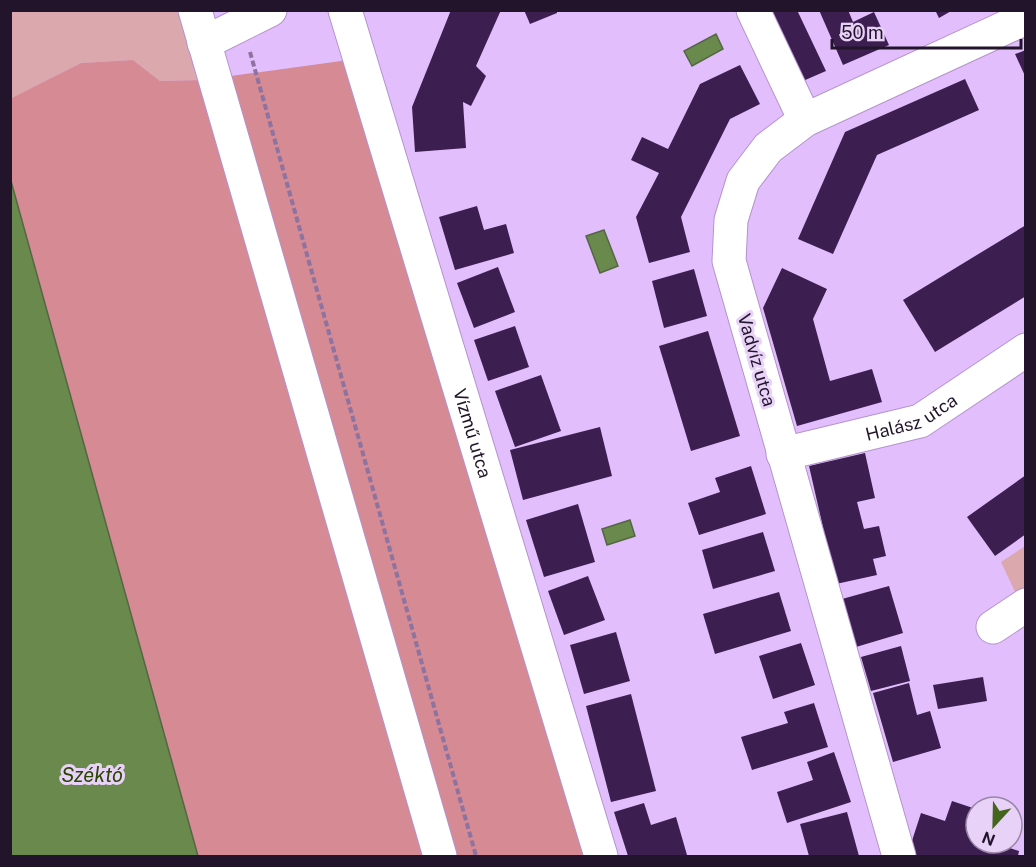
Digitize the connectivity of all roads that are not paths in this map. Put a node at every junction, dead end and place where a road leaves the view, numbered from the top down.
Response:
1 (195, 10) edge
2 (345, 10) edge
3 (753, 10) edge
4 (256, 17) edge
5 (1026, 18) edge
6 (204, 43) junction
7 (805, 120) junction
8 (1026, 350) edge
9 (783, 454) junction
10 (1026, 605) edge
11 (993, 627) dead end
12 (440, 856) edge
13 (602, 856) edge
14 (899, 856) edge

1 - 6 street
2 - 13 street, Vízmű utca
3 - 7 street
4 - 6 street
5 - 7 street, Vadvíz utca
6 - 12 street
7 - 9 street, Vadvíz utca
8 - 9 street, Halász utca
9 - 14 street, Vadvíz utca
10 - 11 street

